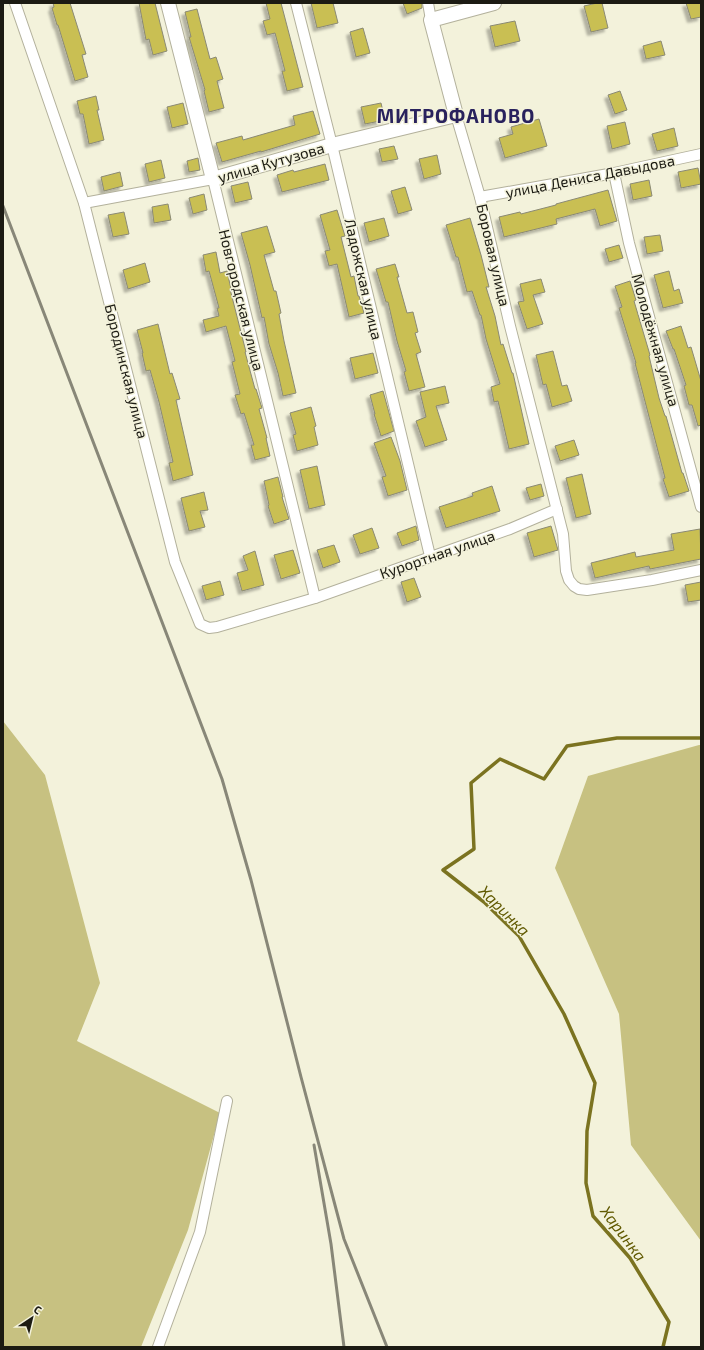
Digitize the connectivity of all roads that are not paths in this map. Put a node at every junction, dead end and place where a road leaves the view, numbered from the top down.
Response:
1 (15, 3) edge
2 (168, 3) edge
3 (296, 3) edge
4 (428, 3) edge
5 (494, 3) edge
6 (431, 20) junction
7 (456, 115) junction
8 (332, 145) junction
9 (701, 154) edge
10 (614, 173) junction
11 (213, 179) junction
12 (480, 197) junction
13 (84, 203) junction
14 (701, 507) edge
15 (557, 509) junction
16 (430, 556) junction
17 (701, 570) edge
18 (315, 598) junction
19 (227, 1101) dead end
20 (158, 1347) edge

1 - 13 street, Бородинская улица
2 - 11 street, Новгородская улица
3 - 8 street, Ладожская улица
4 - 6 street, Боровая улица
5 - 6 street
6 - 7 street, Боровая улица
7 - 8 street, улица Кутузова
7 - 12 street, Боровая улица
8 - 11 street, улица Кутузова
8 - 16 street, Ладожская улица
9 - 10 street, улица Дениса Давыдова
10 - 12 street, улица Дениса Давыдова
10 - 14 street, Молодёжная улица
11 - 13 street, улица Кутузова
11 - 18 street, Новгородская улица
12 - 15 street, Боровая улица
13 - 18 street, Бородинская улица
15 - 16 street, Курортная улица
15 - 17 street, Боровая улица
16 - 18 street, Курортная улица
19 - 20 street

